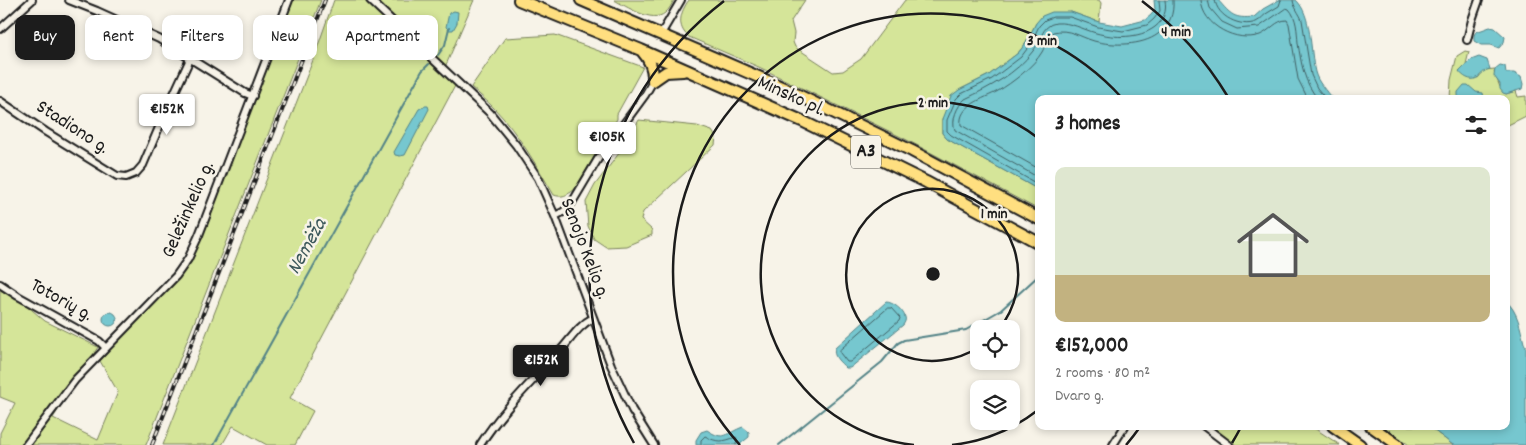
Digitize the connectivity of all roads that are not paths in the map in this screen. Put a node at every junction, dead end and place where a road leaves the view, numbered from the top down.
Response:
1 (32, 0) edge
2 (69, 0) edge
3 (370, 0) edge
4 (519, 0) edge
5 (581, 0) edge
6 (681, 0) edge
7 (1479, 0) edge
8 (289, 1) edge
9 (0, 29) edge
10 (661, 34) junction
11 (1468, 40) dead end
12 (162, 41) edge
13 (641, 50) junction
14 (190, 60) edge
15 (192, 60) edge
16 (688, 72) junction
17 (653, 82) junction
18 (253, 96) junction
19 (0, 101) edge
20 (555, 216) junction
21 (1035, 217) edge
22 (1035, 241) edge
23 (0, 284) edge
24 (593, 318) junction
25 (106, 348) junction
26 (1122, 430) edge
27 (1209, 430) edge
28 (1339, 430) edge
29 (1377, 430) edge
30 (26, 445) edge
31 (480, 445) edge
32 (654, 445) edge
33 (1112, 445) edge
34 (1229, 445) edge
35 (1360, 445) edge
36 (1398, 445) edge

1 - 9 street
2 - 12 street
3 - 20 street, Senojo Kelio g.
4 - 13 highway, Minsko pl. / A3
5 - 10 highway, Minsko pl. / A3
6 - 10 street
7 - 11 street
8 - 18 street, Geležinkelio g.
10 - 21 highway, Minsko pl. / A3
13 - 16 highway, Minsko pl. / A3
13 - 17 highway
14 - 19 street, Stadiono g.
15 - 18 street
16 - 17 highway
16 - 22 highway, Minsko pl. / A3
17 - 20 street
18 - 25 street, Geležinkelio g.
20 - 24 street, Senojo Kelio g.
23 - 25 street, Totorių g.
24 - 31 street
24 - 32 street, Senojo Kelio g.
25 - 30 street, Geležinkelio g.
26 - 33 street
27 - 34 street
28 - 35 highway
29 - 36 highway

